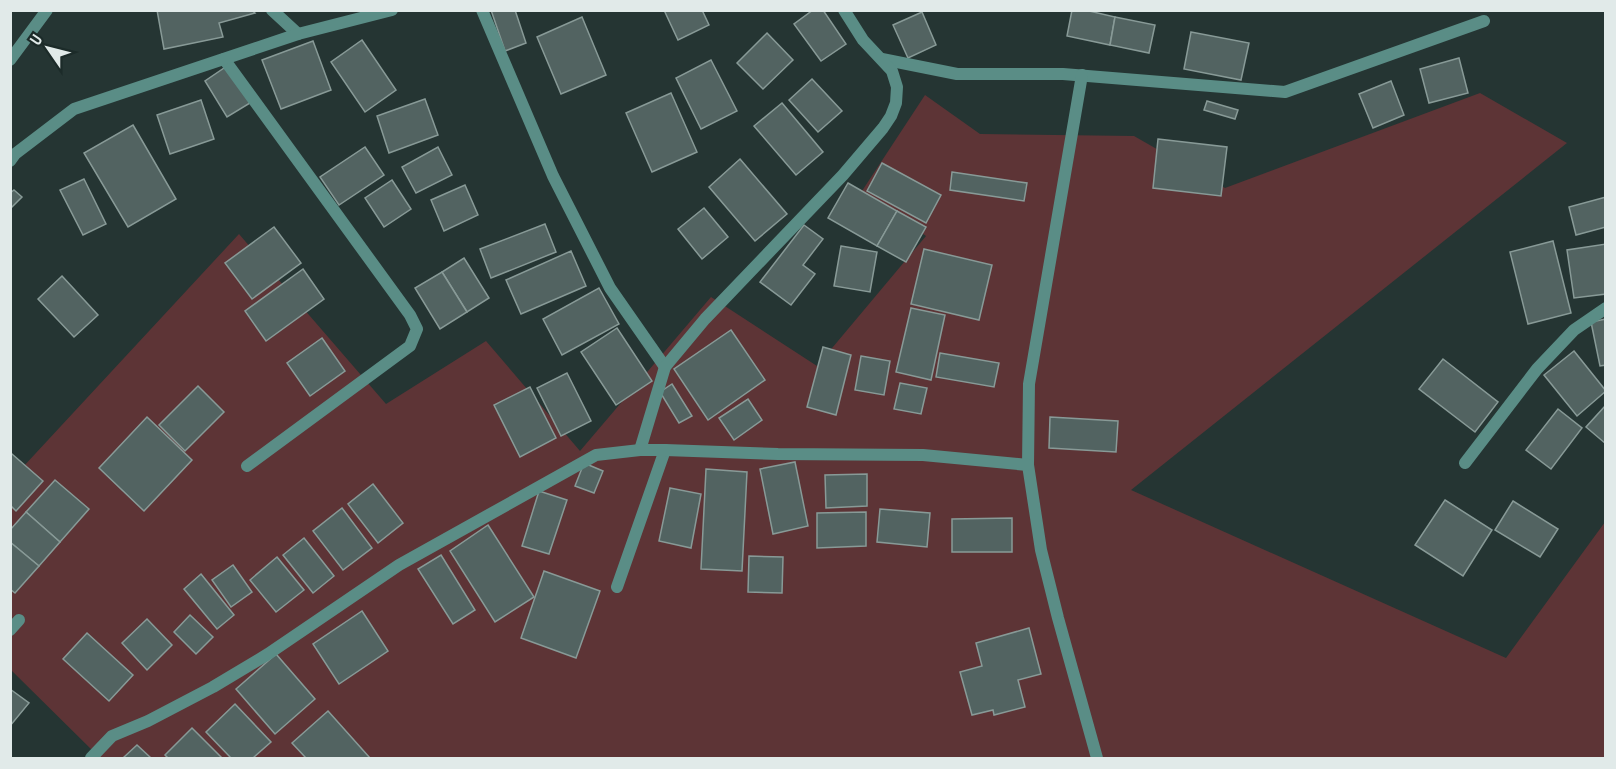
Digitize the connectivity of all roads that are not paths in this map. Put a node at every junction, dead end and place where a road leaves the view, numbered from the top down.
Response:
1 (47, 10) edge
2 (272, 10) edge
3 (392, 10) edge
4 (482, 10) edge
5 (844, 10) edge
6 (1484, 21) dead end
7 (298, 34) junction
8 (224, 59) junction
9 (882, 59) junction
10 (10, 60) edge
11 (1082, 75) junction
12 (12, 155) edge
13 (1605, 308) edge
14 (665, 367) junction
15 (640, 450) junction
16 (665, 450) junction
17 (1466, 463) dead end
18 (1028, 465) junction
19 (247, 466) dead end
20 (617, 587) dead end
21 (20, 620) dead end
22 (10, 630) edge
23 (1096, 757) edge
24 (91, 759) edge

1 - 10 street
2 - 7 street
3 - 7 street
4 - 14 street
5 - 9 street
6 - 11 street
7 - 8 street
8 - 12 street
8 - 19 street
9 - 11 street
9 - 14 street
11 - 18 street
13 - 17 street
14 - 15 street
15 - 16 street
15 - 24 street
16 - 18 street
16 - 20 street
18 - 23 street
21 - 22 street

